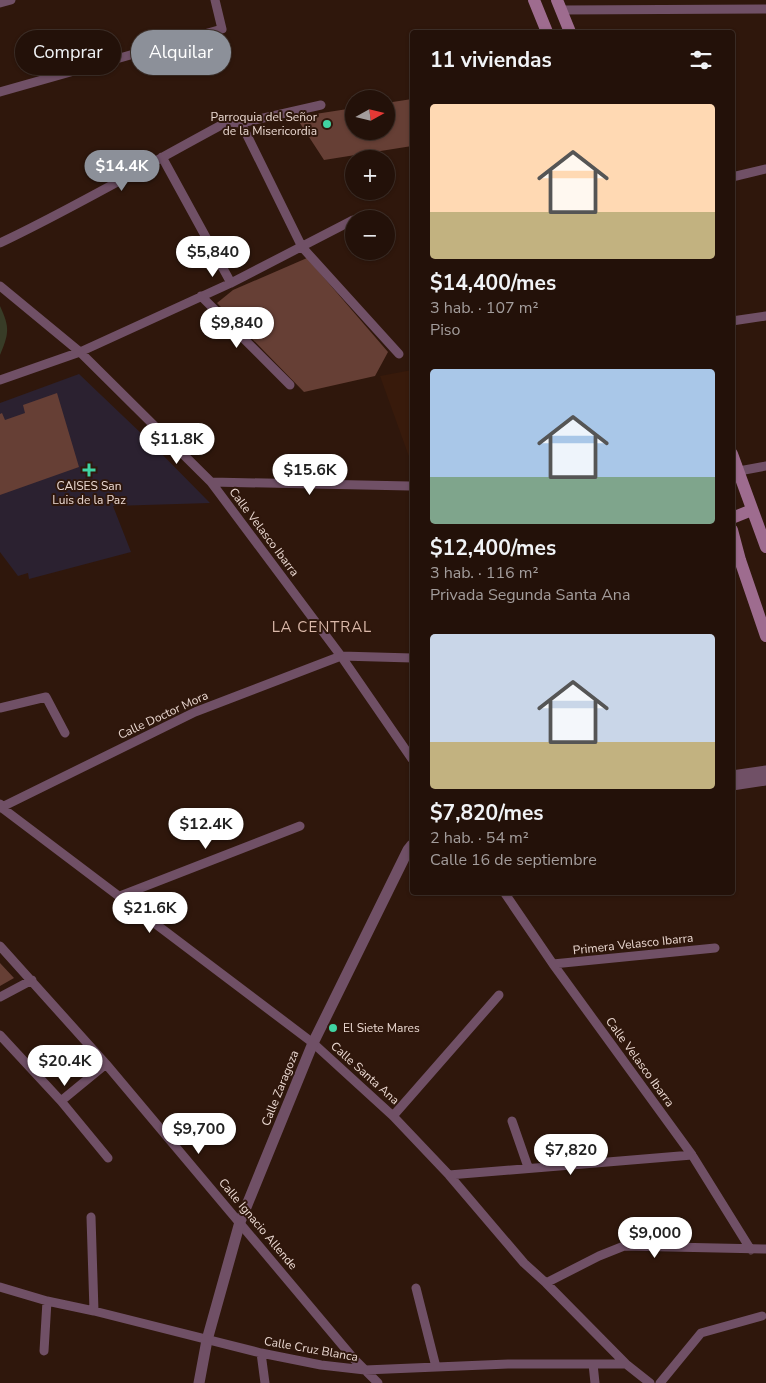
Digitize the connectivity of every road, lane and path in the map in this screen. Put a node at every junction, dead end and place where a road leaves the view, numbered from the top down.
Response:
1 (11, 0) edge
2 (215, 0) edge
3 (534, 0) edge
4 (0, 3) edge
5 (559, 5) edge
6 (766, 9) edge
7 (545, 30) edge
8 (569, 30) edge
9 (0, 92) edge
10 (321, 105) dead end
11 (241, 123) junction
12 (162, 157) junction
13 (766, 169) edge
14 (735, 176) edge
15 (345, 224) edge
16 (0, 243) edge
17 (302, 246) junction
18 (231, 283) junction
19 (0, 286) edge
20 (201, 296) junction
21 (766, 316) edge
22 (735, 321) edge
23 (80, 352) junction
24 (399, 354) dead end
25 (0, 380) edge
26 (290, 385) dead end
27 (735, 462) edge
28 (766, 466) edge
29 (739, 472) junction
30 (211, 482) junction
31 (410, 486) dead end
32 (752, 510) junction
33 (735, 517) edge
34 (735, 541) edge
35 (766, 548) edge
36 (766, 636) edge
37 (341, 656) junction
38 (410, 658) edge
39 (0, 708) edge
40 (65, 733) dead end
41 (410, 755) edge
42 (766, 771) edge
43 (735, 776) edge
44 (766, 780) edge
45 (735, 785) edge
46 (0, 806) edge
47 (300, 826) dead end
48 (410, 848) edge
49 (506, 895) edge
50 (120, 896) junction
51 (0, 946) edge
52 (716, 948) dead end
53 (554, 964) junction
54 (32, 980) junction
55 (499, 995) dead end
56 (0, 997) edge
57 (0, 1035) edge
58 (313, 1043) junction
59 (106, 1064) junction
60 (61, 1101) junction
61 (393, 1116) junction
62 (512, 1121) dead end
63 (692, 1155) junction
64 (108, 1158) dead end
65 (528, 1167) junction
66 (448, 1175) junction
67 (91, 1217) dead end
68 (240, 1222) junction
69 (766, 1249) edge
70 (752, 1250) junction
71 (546, 1283) junction
72 (0, 1287) edge
73 (416, 1288) dead end
74 (47, 1300) junction
75 (94, 1311) junction
76 (762, 1316) dead end
77 (207, 1340) junction
78 (44, 1351) dead end
79 (261, 1353) junction
80 (594, 1364) junction
81 (626, 1364) junction
82 (436, 1367) junction
83 (365, 1370) junction
84 (199, 1383) edge
85 (265, 1383) edge
86 (378, 1383) edge
87 (595, 1383) edge
88 (650, 1383) edge
89 (660, 1383) edge

1 - 4 street
2 - 9 street
3 - 7 main road
5 - 6 street
5 - 8 main road
10 - 11 street
11 - 12 street
11 - 17 street
12 - 16 street
12 - 18 street
13 - 14 street
15 - 17 street
17 - 18 street
17 - 24 street
18 - 20 street
19 - 23 street, Calle Velasco Ibarra
20 - 23 street
20 - 26 street
21 - 22 street
23 - 25 street
23 - 30 street, Calle Velasco Ibarra
27 - 29 main road
28 - 29 street
29 - 32 main road
30 - 31 street
30 - 37 street, Calle Velasco Ibarra
32 - 33 main road
32 - 35 main road
34 - 36 main road
37 - 38 street
37 - 41 street, Calle Velasco Ibarra
37 - 46 street, Calle Doctor Mora
39 - 40 street
42 - 43 street
44 - 45 street
46 - 50 street, Calle Santa Ana
47 - 50 street
48 - 58 street, Calle Zaragoza
49 - 53 street, Calle Velasco Ibarra
50 - 58 street, Calle Santa Ana
51 - 54 street, Calle Ignacio Allende
52 - 53 street, Primera Velasco Ibarra
53 - 63 street, Calle Velasco Ibarra
54 - 56 street
54 - 59 street, Calle Ignacio Allende
55 - 61 street
57 - 60 street
58 - 61 street, Calle Santa Ana
58 - 68 street, Calle Zaragoza
59 - 60 street
59 - 68 street, Calle Ignacio Allende
60 - 64 street
61 - 66 street, Calle Santa Ana
62 - 65 street
63 - 65 street
63 - 70 street, Calle Velasco Ibarra
65 - 66 street
66 - 71 street, Calle Santa Ana
67 - 75 street
68 - 77 street, Calle Zaragoza
68 - 83 street, Calle Ignacio Allende
69 - 70 street
70 - 71 street
71 - 81 street, Calle Santa Ana
72 - 74 street, Calle Cruz Blanca
73 - 82 street
74 - 75 street, Calle Cruz Blanca
74 - 78 street
75 - 77 street, Calle Cruz Blanca
76 - 89 street
77 - 79 street, Calle Cruz Blanca
77 - 84 street, Calle Zaragoza
79 - 83 street, Calle Cruz Blanca
79 - 85 street
80 - 81 street, Calle Cruz Blanca
80 - 82 street, Calle Cruz Blanca
80 - 87 street
81 - 88 street, Calle Santa Ana
82 - 83 street, Calle Cruz Blanca
83 - 86 street, Calle Ignacio Allende

